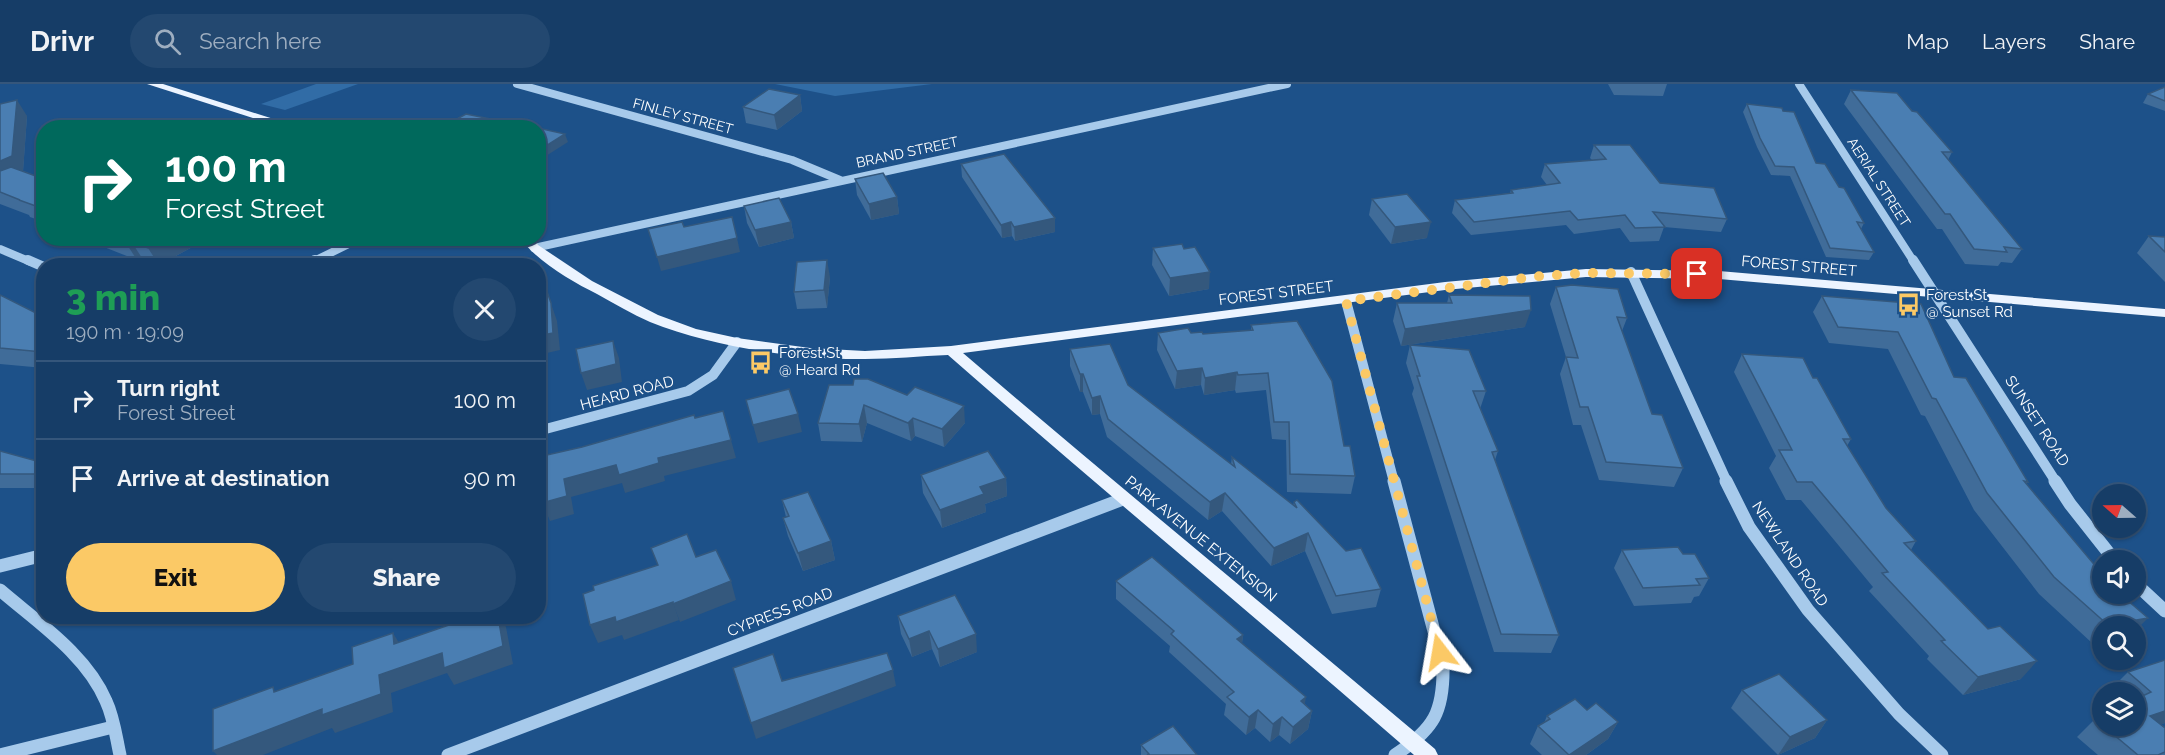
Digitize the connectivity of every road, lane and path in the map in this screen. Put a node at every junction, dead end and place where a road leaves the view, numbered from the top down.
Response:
1 (152, 84) edge
2 (518, 84) edge
3 (1287, 84) edge
4 (1799, 84) edge
5 (271, 120) edge
6 (840, 180) junction
7 (546, 240) edge
8 (345, 246) edge
9 (534, 246) edge
10 (0, 249) edge
11 (320, 258) edge
12 (36, 264) edge
13 (1632, 272) junction
14 (1936, 295) junction
15 (1346, 301) junction
16 (2165, 313) edge
17 (737, 342) junction
18 (951, 350) junction
19 (546, 429) edge
20 (1123, 499) junction
21 (2106, 550) edge
22 (36, 557) edge
23 (0, 566) edge
24 (0, 590) edge
25 (2146, 593) edge
26 (2165, 611) edge
27 (36, 621) edge
28 (39, 624) edge
29 (113, 727) junction
30 (1415, 743) junction
31 (0, 755) edge
32 (120, 755) edge
33 (448, 755) edge
34 (1395, 755) edge
35 (1428, 755) edge
36 (1942, 755) edge

1 - 5 main road
2 - 6 street, FINLEY STREET
3 - 6 street, BRAND STREET
4 - 14 street, AERIAL STREET
6 - 7 street, BRAND STREET
8 - 11 street
9 - 17 main road, FOREST STREET
10 - 12 street
13 - 14 main road, FOREST STREET
13 - 15 main road, FOREST STREET
13 - 36 street, NEWLAND ROAD
14 - 16 main road, FOREST STREET
14 - 21 street, SUNSET ROAD
15 - 18 main road, FOREST STREET
15 - 30 street
17 - 18 main road, FOREST STREET
17 - 19 street, HEARD ROAD
18 - 20 main road, PARK AVENUE EXTENSION
20 - 30 main road, PARK AVENUE EXTENSION
20 - 33 street, CYPRESS ROAD
22 - 23 street
24 - 27 street
25 - 26 street
28 - 29 street
29 - 31 street
29 - 32 street
30 - 34 street
30 - 35 main road, PARK AVENUE EXTENSION

